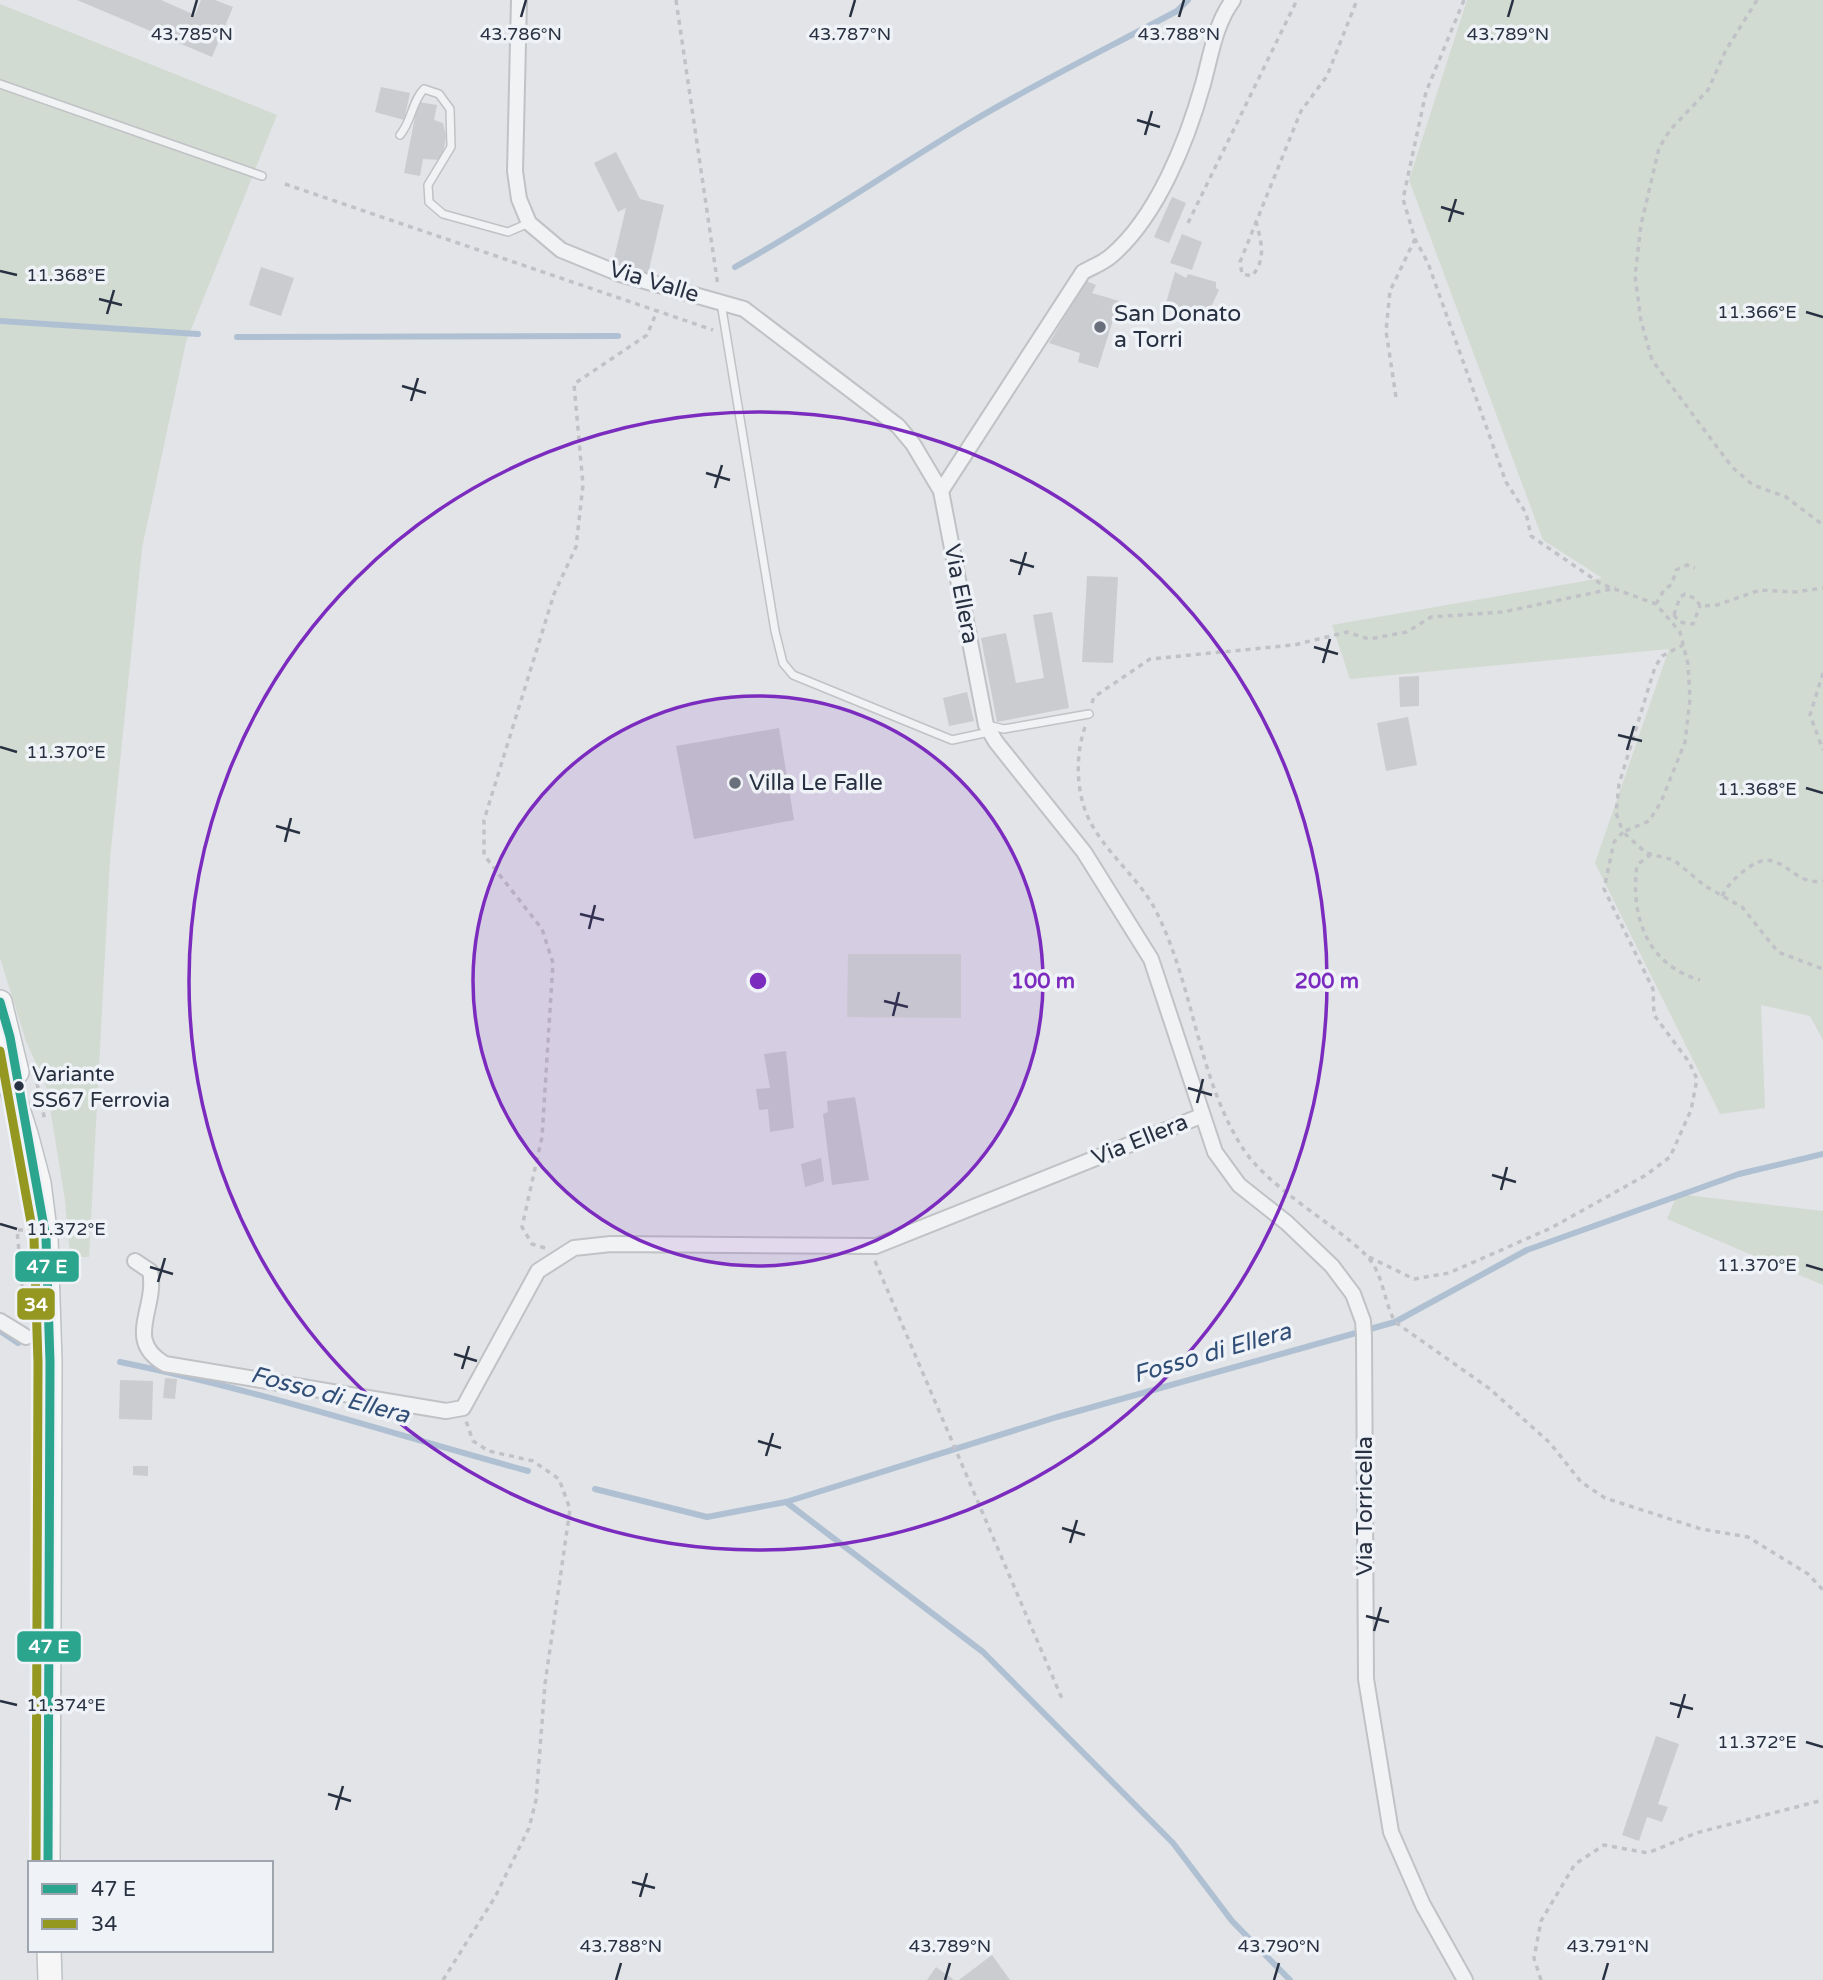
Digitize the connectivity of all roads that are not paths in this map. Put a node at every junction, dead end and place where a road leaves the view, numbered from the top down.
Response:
1 (519, 0) edge
2 (1233, 0) edge
3 (0, 84) edge
4 (400, 135) dead end
5 (262, 176) dead end
6 (529, 223) junction
7 (720, 302) junction
8 (941, 491) junction
9 (1089, 714) road end
10 (988, 728) junction
11 (0, 1002) edge
12 (0, 1053) edge
13 (1202, 1116) junction
14 (26, 1134) junction
15 (135, 1261) dead end
16 (0, 1321) edge
17 (26, 1337) dead end
18 (48, 1861) edge
19 (50, 1952) edge
20 (1464, 1979) edge
21 (50, 1980) edge

1 - 6 street
2 - 8 street
3 - 5 lane
4 - 6 lane
6 - 7 street, Via Valle
7 - 8 street, Via Valle
7 - 10 lane
8 - 10 street, Via Ellera
9 - 10 lane
10 - 13 street, Via Ellera
11 - 14 main road
12 - 14 main road
13 - 15 street, Via Ellera
13 - 20 street, Via Torricella
14 - 18 main road
16 - 17 street
19 - 21 main road

